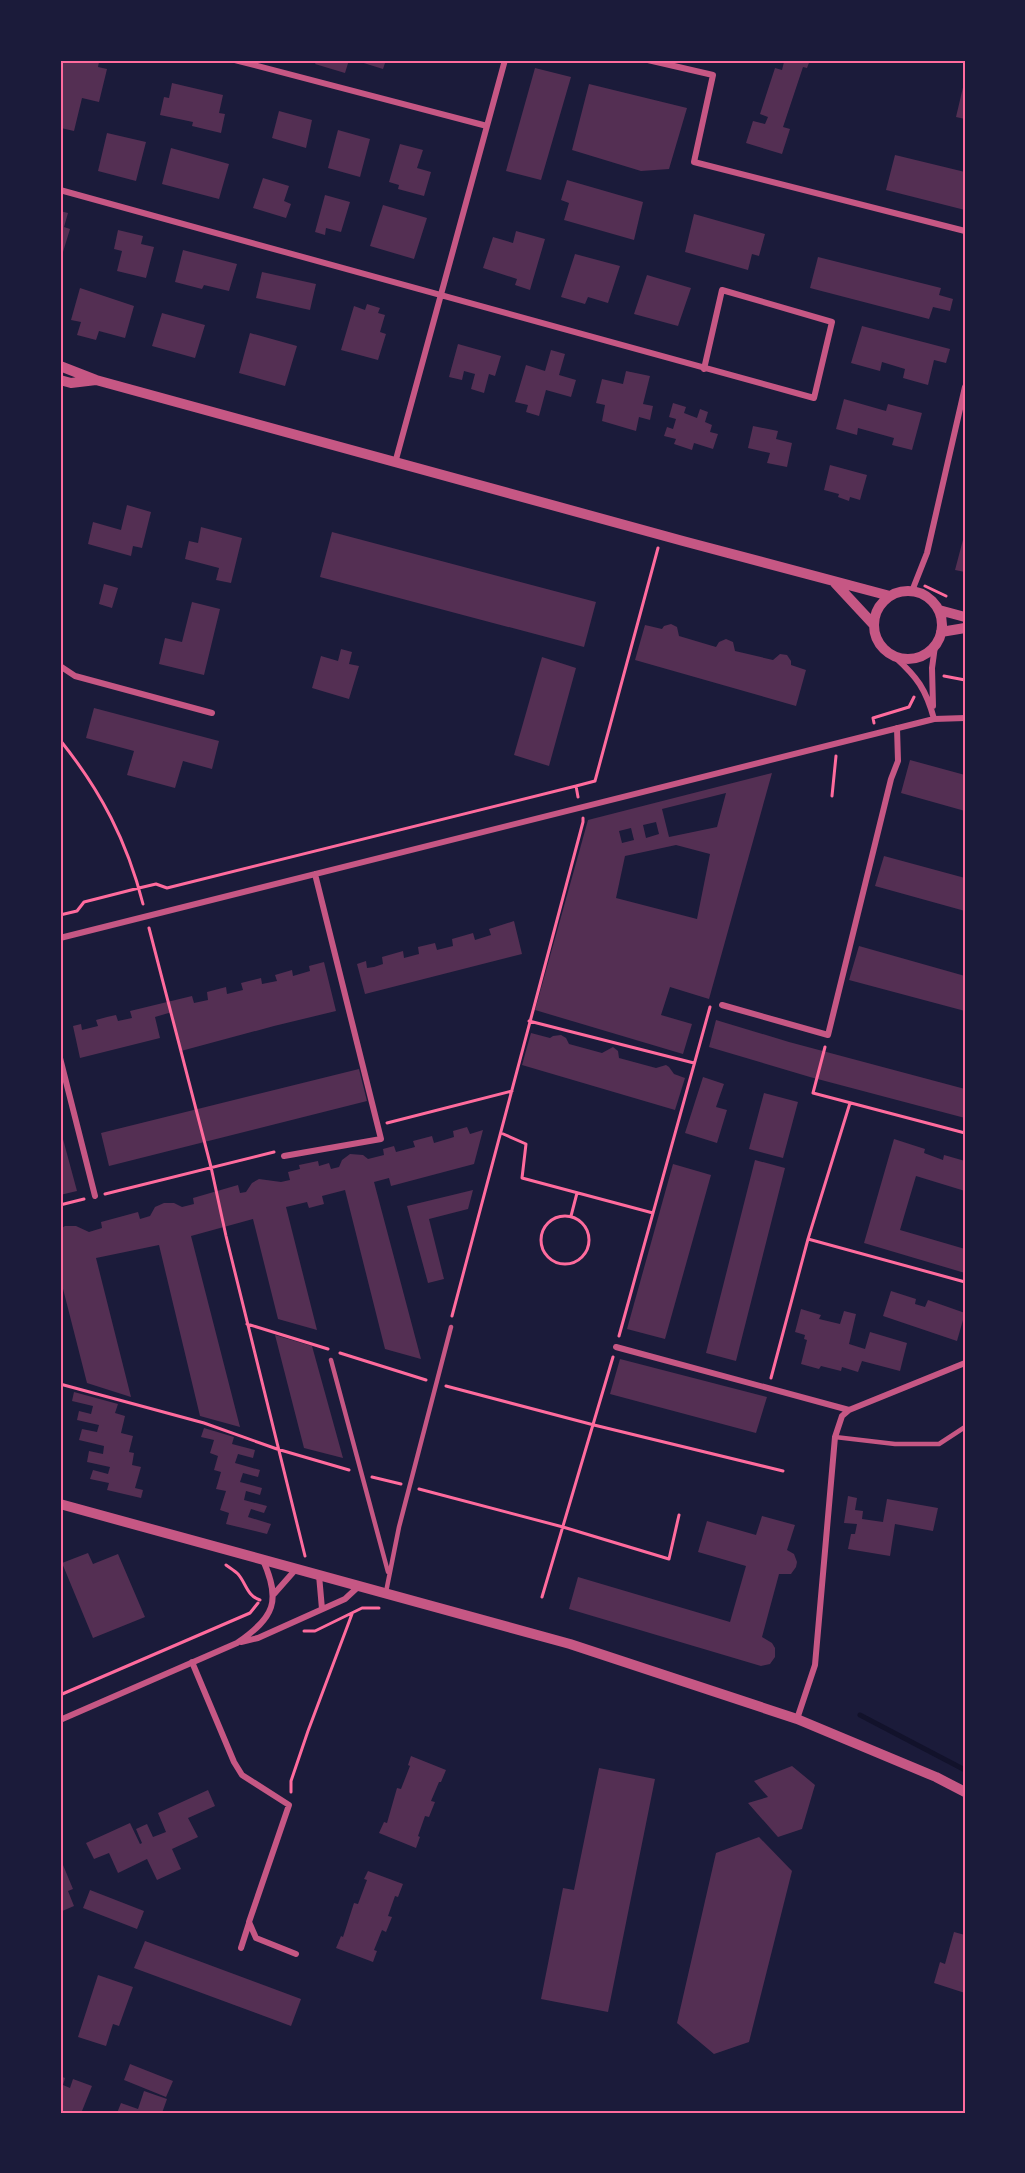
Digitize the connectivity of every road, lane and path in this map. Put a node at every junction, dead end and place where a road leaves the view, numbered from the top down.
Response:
1 (235, 60) edge
2 (505, 60) edge
3 (648, 60) edge
4 (487, 126) junction
5 (60, 190) edge
6 (965, 231) edge
7 (440, 294) junction
8 (60, 366) edge
9 (704, 369) junction
10 (60, 380) edge
11 (96, 380) junction
12 (965, 387) edge
13 (395, 463) junction
14 (661, 535) junction
15 (835, 583) junction
16 (912, 591) junction
17 (890, 596) junction
18 (939, 610) junction
19 (965, 618) edge
20 (874, 625) junction
21 (965, 627) edge
22 (941, 632) junction
23 (935, 646) junction
24 (895, 657) junction
25 (60, 666) edge
26 (212, 713) dead end
27 (965, 718) edge
28 (934, 719) junction
29 (897, 728) junction
30 (60, 741) edge
31 (576, 786) junction
32 (581, 807) junction
33 (315, 874) junction
34 (139, 888) junction
35 (60, 915) edge
36 (146, 916) junction
37 (60, 938) edge
38 (722, 1005) joint
39 (529, 1021) junction
40 (828, 1035) junction
41 (60, 1058) edge
42 (694, 1063) junction
43 (512, 1091) junction
44 (850, 1103) junction
45 (378, 1125) dead end
46 (501, 1133) junction
47 (965, 1133) edge
48 (284, 1156) joint
49 (211, 1167) junction
50 (577, 1193) junction
51 (95, 1196) junction
52 (60, 1205) edge
53 (653, 1213) junction
54 (571, 1216) junction
55 (808, 1239) junction
56 (965, 1282) edge
57 (452, 1327) joint
58 (616, 1347) junction
59 (331, 1360) dead end
60 (965, 1363) edge
61 (60, 1384) edge
62 (438, 1384) junction
63 (768, 1388) junction
64 (849, 1410) junction
65 (594, 1425) junction
66 (965, 1427) edge
67 (835, 1437) junction
68 (278, 1449) junction
69 (783, 1471) dead end
70 (361, 1474) junction
71 (410, 1486) junction
72 (60, 1504) edge
73 (679, 1515) dead end
74 (563, 1527) junction
75 (263, 1560) junction
76 (296, 1569) junction
77 (314, 1574) junction
78 (388, 1574) junction
79 (359, 1586) junction
80 (385, 1593) junction
81 (274, 1594) junction
82 (542, 1597) dead end
83 (260, 1600) dead end
84 (322, 1609) junction
85 (353, 1613) dead end
86 (237, 1643) junction
87 (192, 1662) junction
88 (60, 1695) edge
89 (796, 1719) junction
90 (60, 1720) edge
91 (965, 1792) edge
92 (289, 1805) junction
93 (249, 1922) junction
94 (240, 1948) dead end
95 (296, 1954) dead end

1 - 4 street
2 - 4 street
3 - 6 street
4 - 7 street
5 - 7 street
7 - 9 street
7 - 13 street
8 - 11 street
9 - 9 street
10 - 11 street
11 - 13 street
12 - 16 street
13 - 14 street
14 - 15 street
14 - 31 path
15 - 17 street
15 - 20 street
16 - 17 street
16 - 18 street
17 - 20 street
18 - 19 street
18 - 22 street
20 - 24 street
21 - 22 street
22 - 23 street
23 - 24 street
23 - 28 street
24 - 28 street
25 - 26 street
27 - 28 street
28 - 29 street
29 - 32 street
29 - 40 street
30 - 34 path
31 - 32 path
31 - 34 path
32 - 33 street
32 - 39 path
33 - 36 street
33 - 48 street
34 - 35 path
34 - 36 path
36 - 37 street
36 - 49 path
38 - 40 street
38 - 42 path
39 - 42 path
39 - 43 path
40 - 44 path
41 - 51 street
42 - 53 path
43 - 45 path
43 - 46 path
44 - 47 path
44 - 55 path
46 - 50 path
46 - 57 path
48 - 49 path
49 - 51 path
49 - 68 path
50 - 53 path
50 - 54 path
51 - 52 path
53 - 58 path
54 - 54 path
55 - 56 path
55 - 63 path
57 - 62 lane
58 - 63 street
58 - 65 path
59 - 70 lane
60 - 64 street
61 - 68 path
62 - 65 path
62 - 71 lane
63 - 64 street
64 - 67 street
65 - 69 path
65 - 74 path
66 - 67 lane
67 - 89 street
68 - 70 path
68 - 77 path
70 - 71 path
70 - 78 lane
71 - 74 path
71 - 78 lane
72 - 75 street
73 - 74 path
74 - 82 path
75 - 76 street
75 - 81 street
76 - 77 street
76 - 81 street
77 - 79 street
77 - 84 street
78 - 80 lane
79 - 80 street
79 - 84 street
80 - 89 street
81 - 86 street
83 - 88 path
84 - 86 street
85 - 92 path
86 - 87 street
87 - 90 street
87 - 92 street
89 - 91 street
92 - 93 street
93 - 94 street
93 - 95 street

